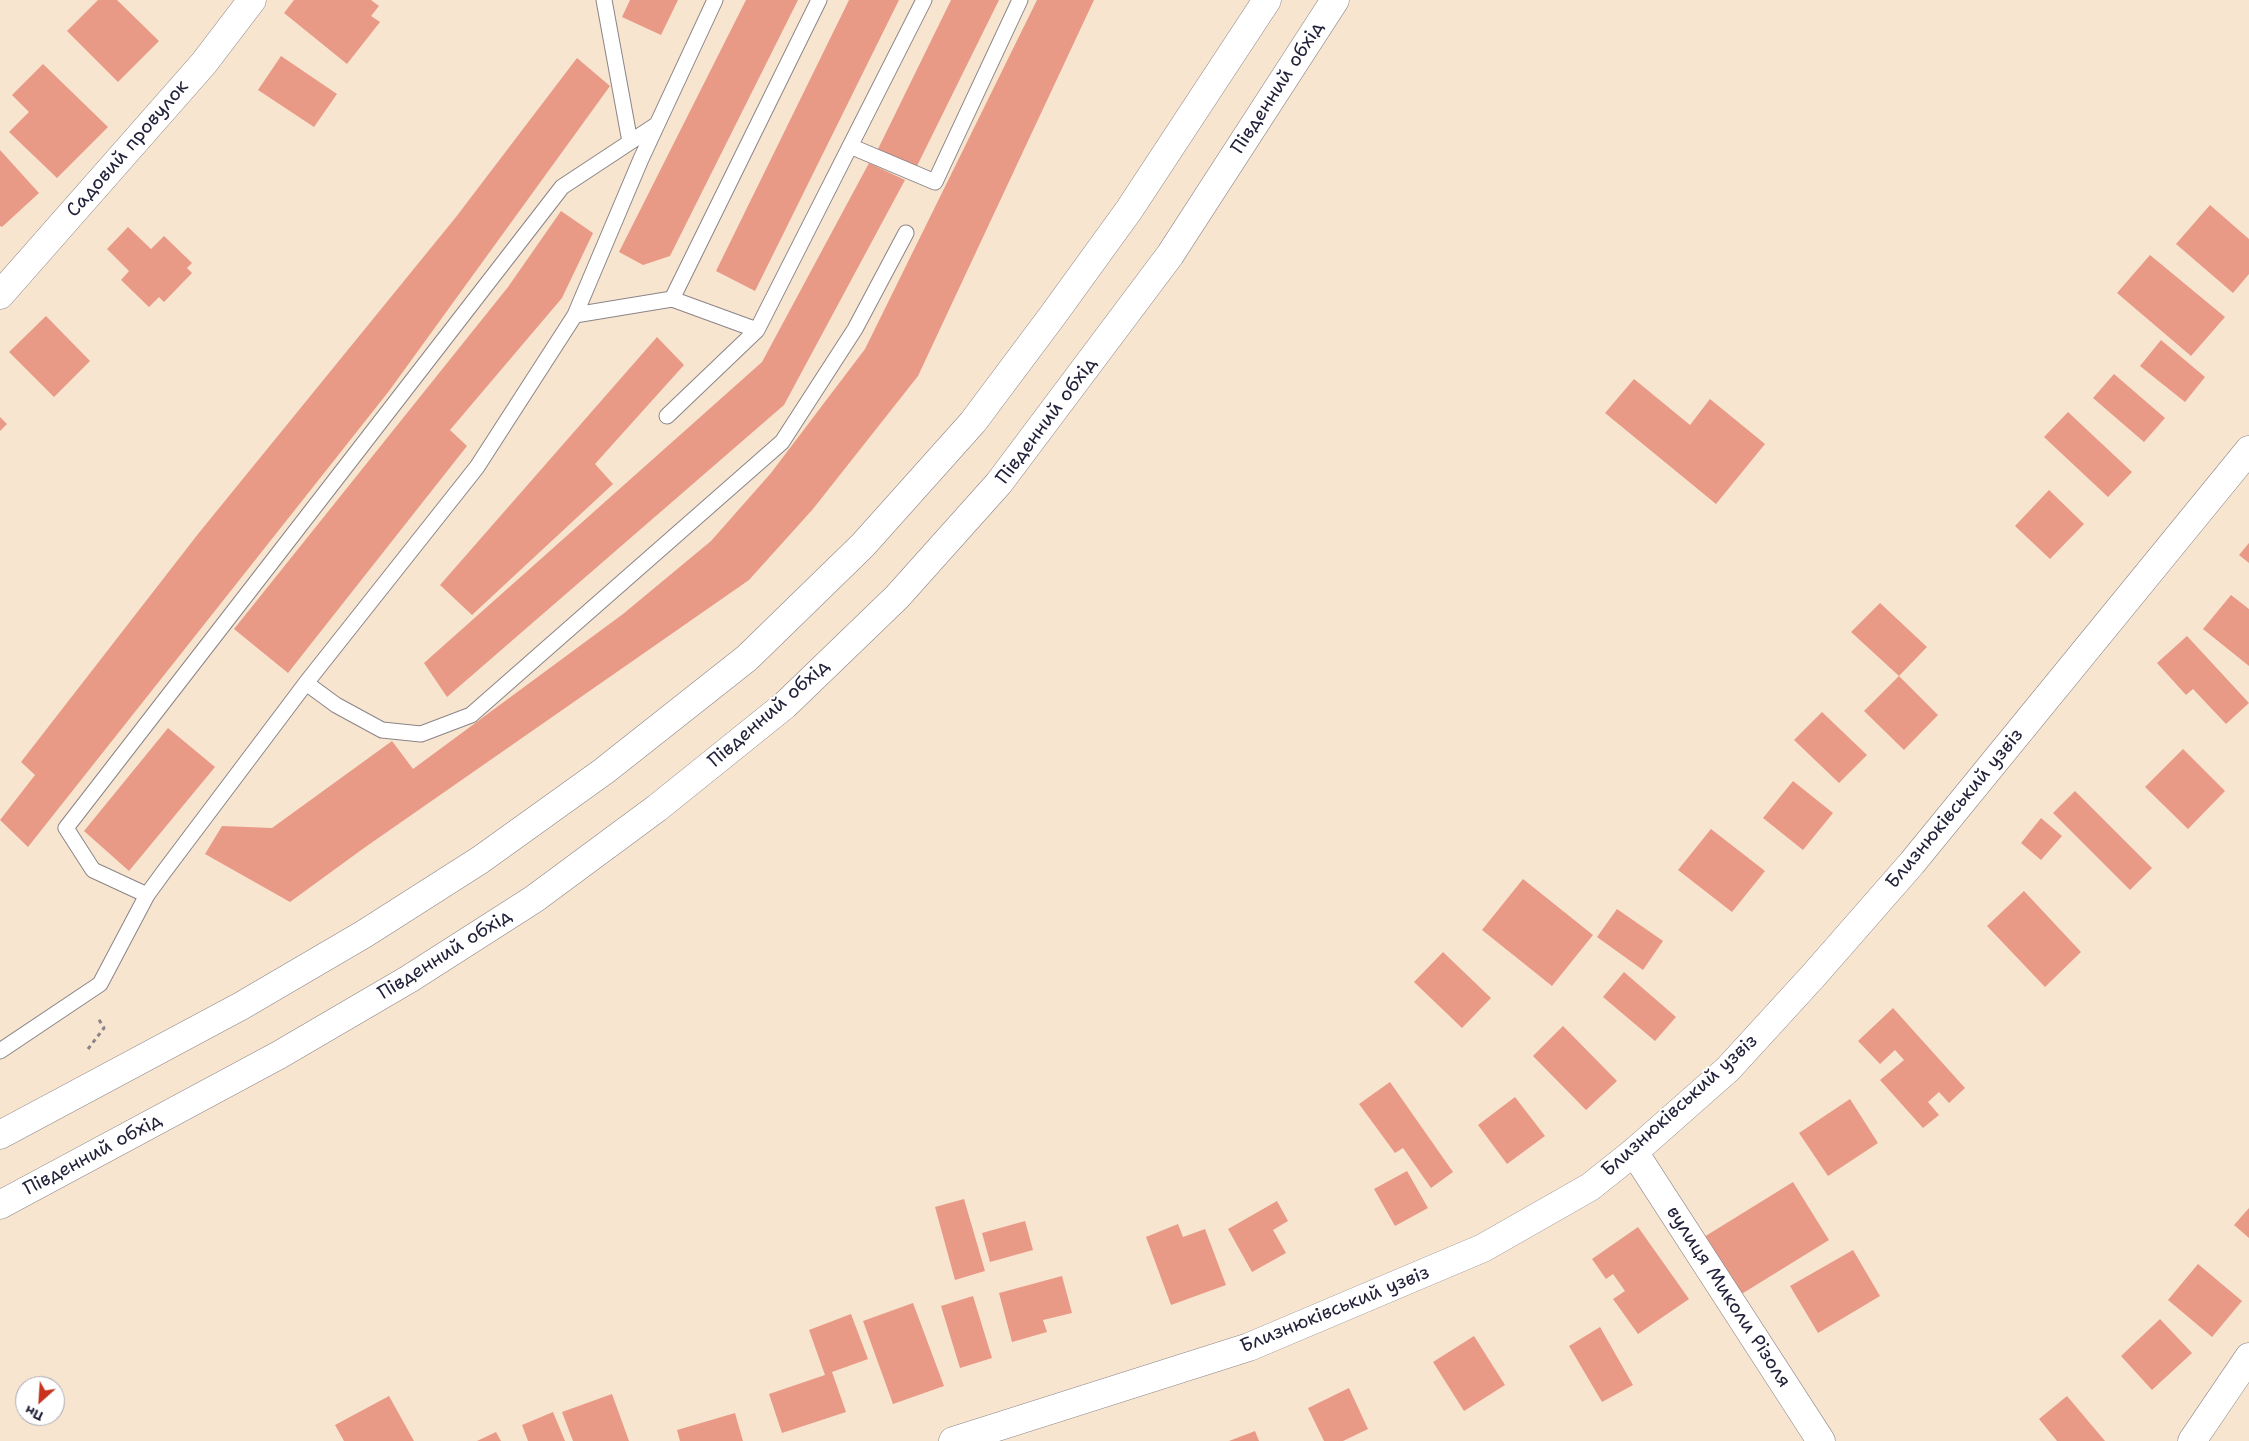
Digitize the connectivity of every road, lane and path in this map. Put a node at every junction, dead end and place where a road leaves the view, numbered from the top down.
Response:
1 (252, 0) edge
2 (604, 0) edge
3 (715, 0) edge
4 (819, 0) edge
5 (924, 0) edge
6 (1020, 0) edge
7 (1268, 0) edge
8 (1335, 0) edge
9 (657, 124) junction
10 (630, 142) junction
11 (850, 146) junction
12 (906, 233) dead end
13 (0, 295) edge
14 (672, 299) junction
15 (575, 315) junction
16 (757, 330) junction
17 (667, 416) dead end
18 (2249, 450) edge
19 (306, 683) junction
20 (147, 896) junction
21 (0, 1051) edge
22 (0, 1135) edge
23 (1634, 1152) junction
24 (0, 1205) edge
25 (2249, 1357) edge
26 (953, 1441) edge
27 (1821, 1441) edge
28 (2192, 1441) edge

1 - 13 main road, Садовий провулок
2 - 10 lane
3 - 9 lane
4 - 14 lane
5 - 11 lane
6 - 11 lane
7 - 22 main road
8 - 24 main road, Південний обхід
9 - 10 lane
9 - 15 lane
10 - 20 lane
11 - 16 lane
12 - 19 lane
14 - 15 lane
14 - 16 lane
15 - 19 lane
16 - 17 lane
18 - 23 main road, Близнюківський узвіз
19 - 20 lane
20 - 21 lane
23 - 26 main road, Близнюківський узвіз
23 - 27 main road, вулиця Миколи Різоля
25 - 28 main road

